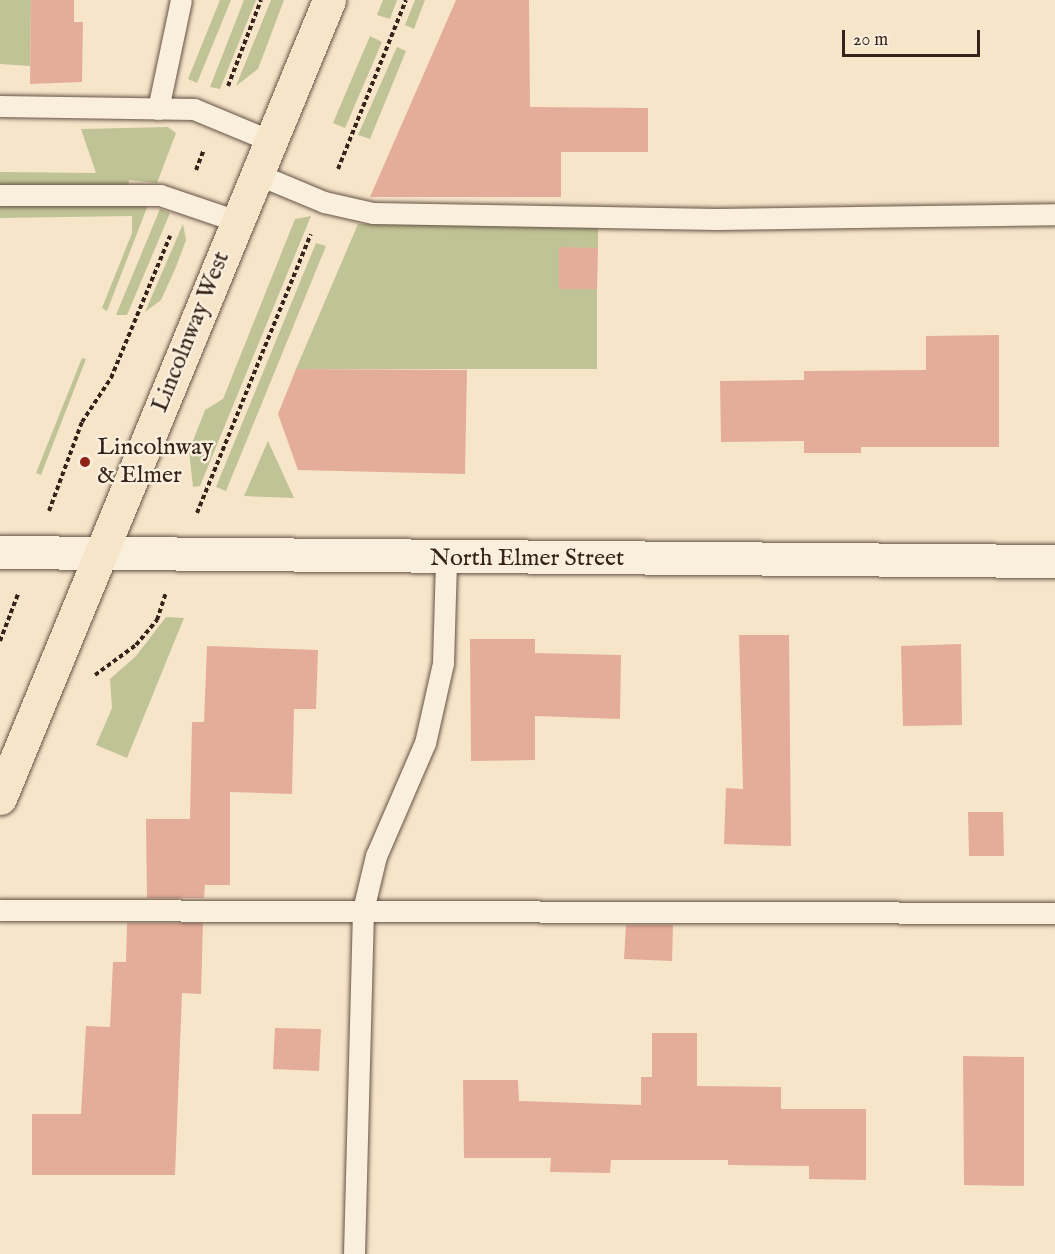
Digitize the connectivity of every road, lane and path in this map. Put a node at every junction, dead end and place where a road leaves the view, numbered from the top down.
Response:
1 (181, 0) edge
2 (261, 0) edge
3 (329, 0) edge
4 (406, 0) edge
5 (0, 106) edge
6 (158, 109) junction
7 (215, 118) junction
8 (271, 141) junction
9 (257, 174) junction
10 (0, 195) edge
11 (184, 202) junction
12 (324, 202) junction
13 (1055, 214) edge
14 (237, 221) junction
15 (200, 506) dead end
16 (47, 516) dead end
17 (0, 552) edge
18 (98, 555) junction
19 (446, 559) junction
20 (1055, 561) edge
21 (169, 587) dead end
22 (13, 610) dead end
23 (0, 640) edge
24 (106, 671) dead end
25 (0, 798) edge
26 (0, 910) edge
27 (363, 910) junction
28 (1055, 913) edge
29 (354, 1254) edge

1 - 6 lane
2 - 7 path
3 - 8 main road, Lincolnway West
4 - 12 path
5 - 6 lane
6 - 7 lane
7 - 8 lane
7 - 11 path
8 - 9 main road, Lincolnway West
9 - 12 lane
9 - 14 main road, Lincolnway West
10 - 11 lane
11 - 14 lane
11 - 16 path
12 - 13 lane
12 - 15 path
14 - 18 main road, Lincolnway West
17 - 18 street, North Elmer Street
18 - 19 street, North Elmer Street
18 - 25 main road, Lincolnway West
19 - 20 street, North Elmer Street
19 - 27 lane
21 - 24 path
22 - 23 path
26 - 27 lane
27 - 28 lane
27 - 29 lane

